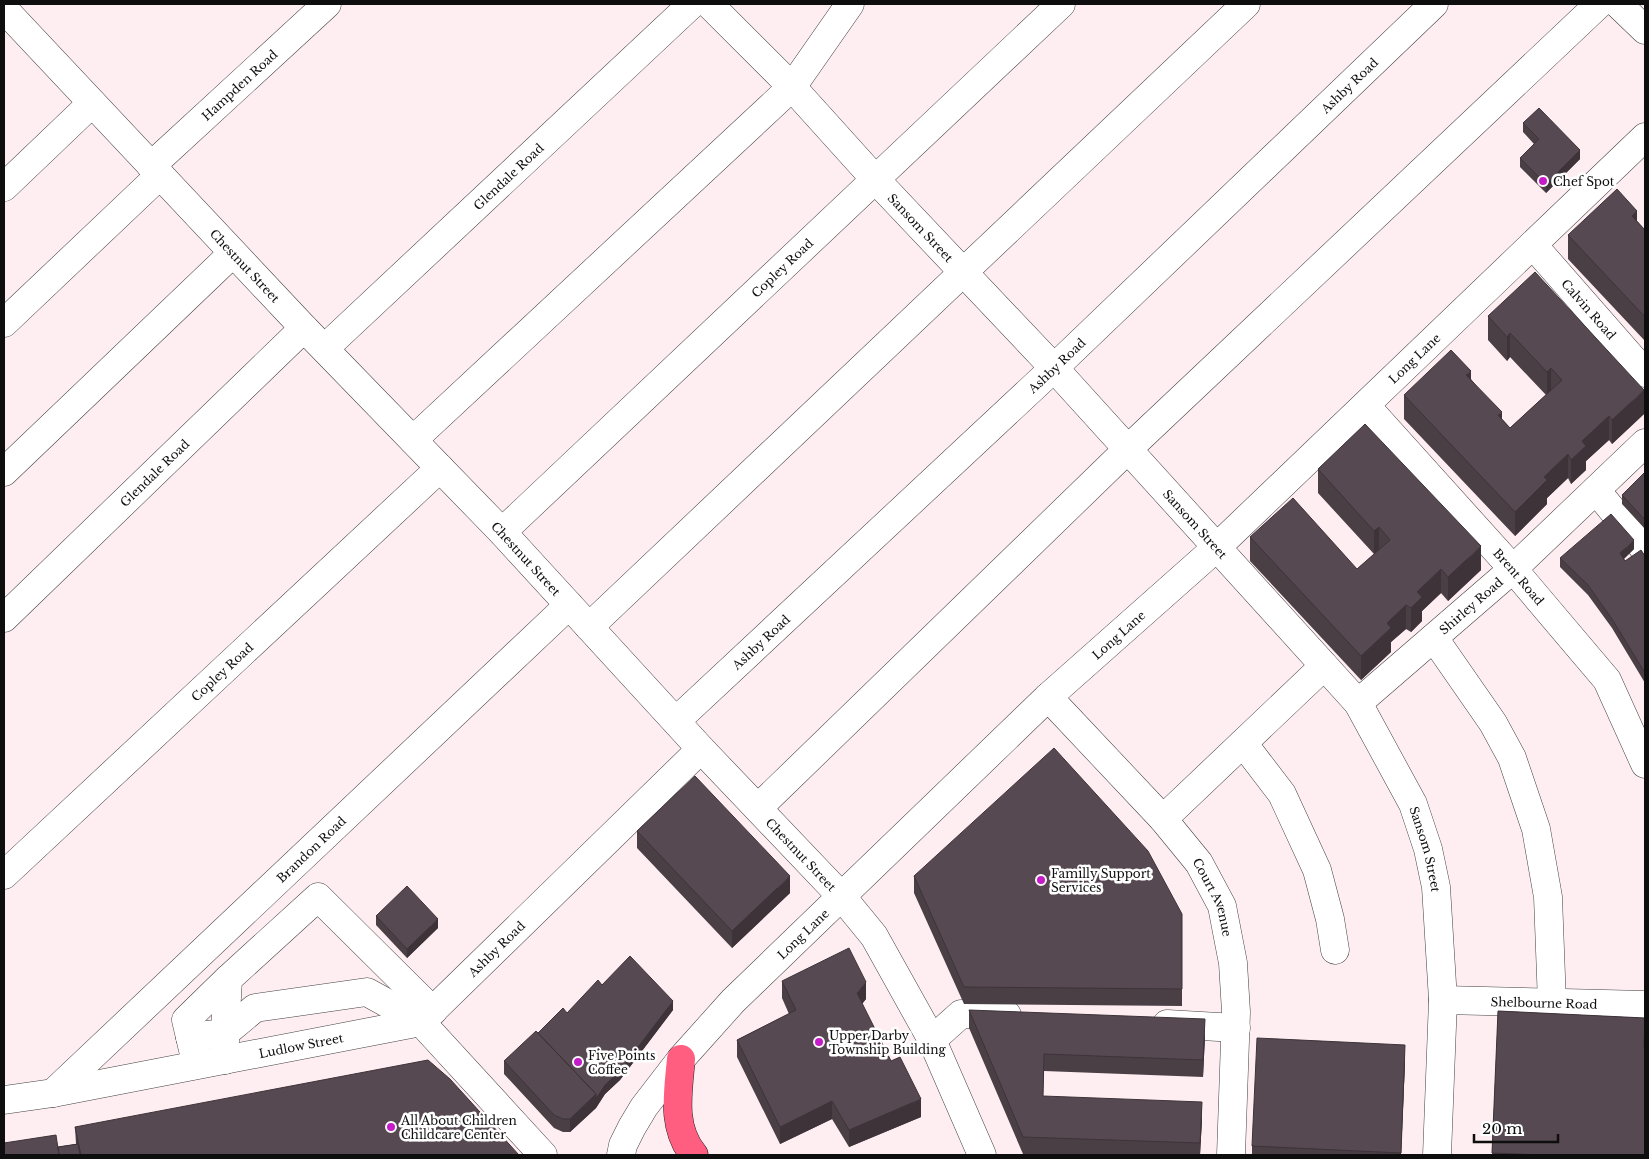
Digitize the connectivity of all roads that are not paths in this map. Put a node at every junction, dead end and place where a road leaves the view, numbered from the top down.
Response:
1 (327, 4) edge
2 (692, 4) edge
3 (710, 4) edge
4 (850, 4) edge
5 (1060, 4) edge
6 (1246, 4) edge
7 (1434, 4) edge
8 (1599, 4) edge
9 (1618, 4) edge
10 (9, 26) edge
11 (1645, 30) edge
12 (792, 87) junction
13 (92, 104) junction
14 (1645, 137) edge
15 (156, 170) junction
16 (875, 179) junction
17 (4, 187) edge
18 (1533, 245) junction
19 (234, 252) junction
20 (963, 272) junction
21 (4, 323) edge
22 (304, 328) junction
23 (325, 348) junction
24 (1054, 368) junction
25 (1645, 373) edge
26 (1366, 406) junction
27 (413, 440) junction
28 (1645, 443) edge
29 (1128, 450) junction
30 (440, 468) junction
31 (4, 472) edge
32 (1596, 490) junction
33 (502, 532) junction
34 (1216, 548) junction
35 (1645, 550) edge
36 (1513, 569) junction
37 (569, 605) junction
38 (4, 618) edge
39 (589, 627) junction
40 (1434, 638) junction
41 (1324, 666) junction
42 (1048, 697) junction
43 (1358, 703) junction
44 (676, 721) junction
45 (1243, 742) junction
46 (701, 749) junction
47 (1645, 764) edge
48 (758, 808) junction
49 (1163, 819) junction
50 (4, 875) edge
51 (842, 897) junction
52 (1335, 950) dead end
53 (228, 979) junction
54 (1443, 1000) junction
55 (1552, 1003) junction
56 (1645, 1005) edge
57 (427, 1016) junction
58 (1028, 1016) edge
59 (1146, 1023) edge
60 (1236, 1028) junction
61 (225, 1033) junction
62 (190, 1037) junction
63 (932, 1040) junction
64 (681, 1059) junction
65 (225, 1060) junction
66 (196, 1065) junction
67 (53, 1093) junction
68 (4, 1100) edge
69 (543, 1155) edge
70 (621, 1155) edge
71 (694, 1155) edge
72 (982, 1155) edge
73 (1231, 1155) edge
74 (1437, 1155) edge

1 - 15 street, Hampden Road
2 - 23 street, Glendale Road
3 - 12 street, Sansom Street
4 - 12 street
5 - 16 street, Copley Road
6 - 20 street
7 - 24 street, Ashby Road
8 - 29 street
9 - 11 street
10 - 13 street, Chestnut Street
12 - 16 street, Sansom Street
12 - 27 street
13 - 15 street, Chestnut Street
13 - 17 street
14 - 18 street, Long Lane
15 - 19 street, Chestnut Street
15 - 21 street, Hampden Road
16 - 20 street, Sansom Street
16 - 33 street, Copley Road
18 - 25 street, Calvin Road
18 - 26 street, Long Lane
19 - 22 street, Chestnut Street
19 - 31 street
20 - 24 street, Sansom Street
20 - 39 street
22 - 23 street, Chestnut Street
22 - 38 street, Glendale Road
23 - 27 street, Chestnut Street
24 - 29 street, Sansom Street
24 - 44 street, Ashby Road
26 - 34 street, Long Lane
26 - 36 street, Brent Road
27 - 30 street, Chestnut Street
28 - 32 street, Shirley Road
29 - 34 street, Sansom Street
29 - 48 street
30 - 33 street, Chestnut Street
30 - 50 street, Copley Road
32 - 35 street
32 - 36 street, Shirley Road
33 - 37 street, Chestnut Street
34 - 41 street, Sansom Street
34 - 42 street, Long Lane
36 - 40 street, Shirley Road
36 - 47 street, Brent Road
37 - 39 street, Chestnut Street
37 - 67 street, Brandon Road
39 - 44 street, Chestnut Street
40 - 43 street, Shirley Road
40 - 55 street
41 - 43 street, Sansom Street
41 - 45 street
42 - 49 street, Court Avenue
42 - 51 street, Long Lane
43 - 54 street, Sansom Street
44 - 46 street, Chestnut Street
45 - 49 street
45 - 52 street
46 - 48 street, Chestnut Street
46 - 57 street, Ashby Road
48 - 51 street, Chestnut Street
49 - 60 street, Court Avenue
51 - 63 street, Chestnut Street
51 - 64 street, Long Lane
53 - 57 street
53 - 61 street
53 - 62 street
54 - 55 street, Shelbourne Road
54 - 74 street, Sansom Street
55 - 56 street, Shelbourne Road
57 - 61 street
57 - 65 street, Ludlow Street
57 - 69 street
58 - 63 street
59 - 60 street
60 - 73 street, Court Avenue
61 - 62 street
61 - 65 street
62 - 66 street
63 - 72 street, Chestnut Street
64 - 70 street, Long Lane
64 - 71 main road
65 - 66 street, Ludlow Street
66 - 67 street, Ludlow Street
67 - 68 street, Ludlow Street

